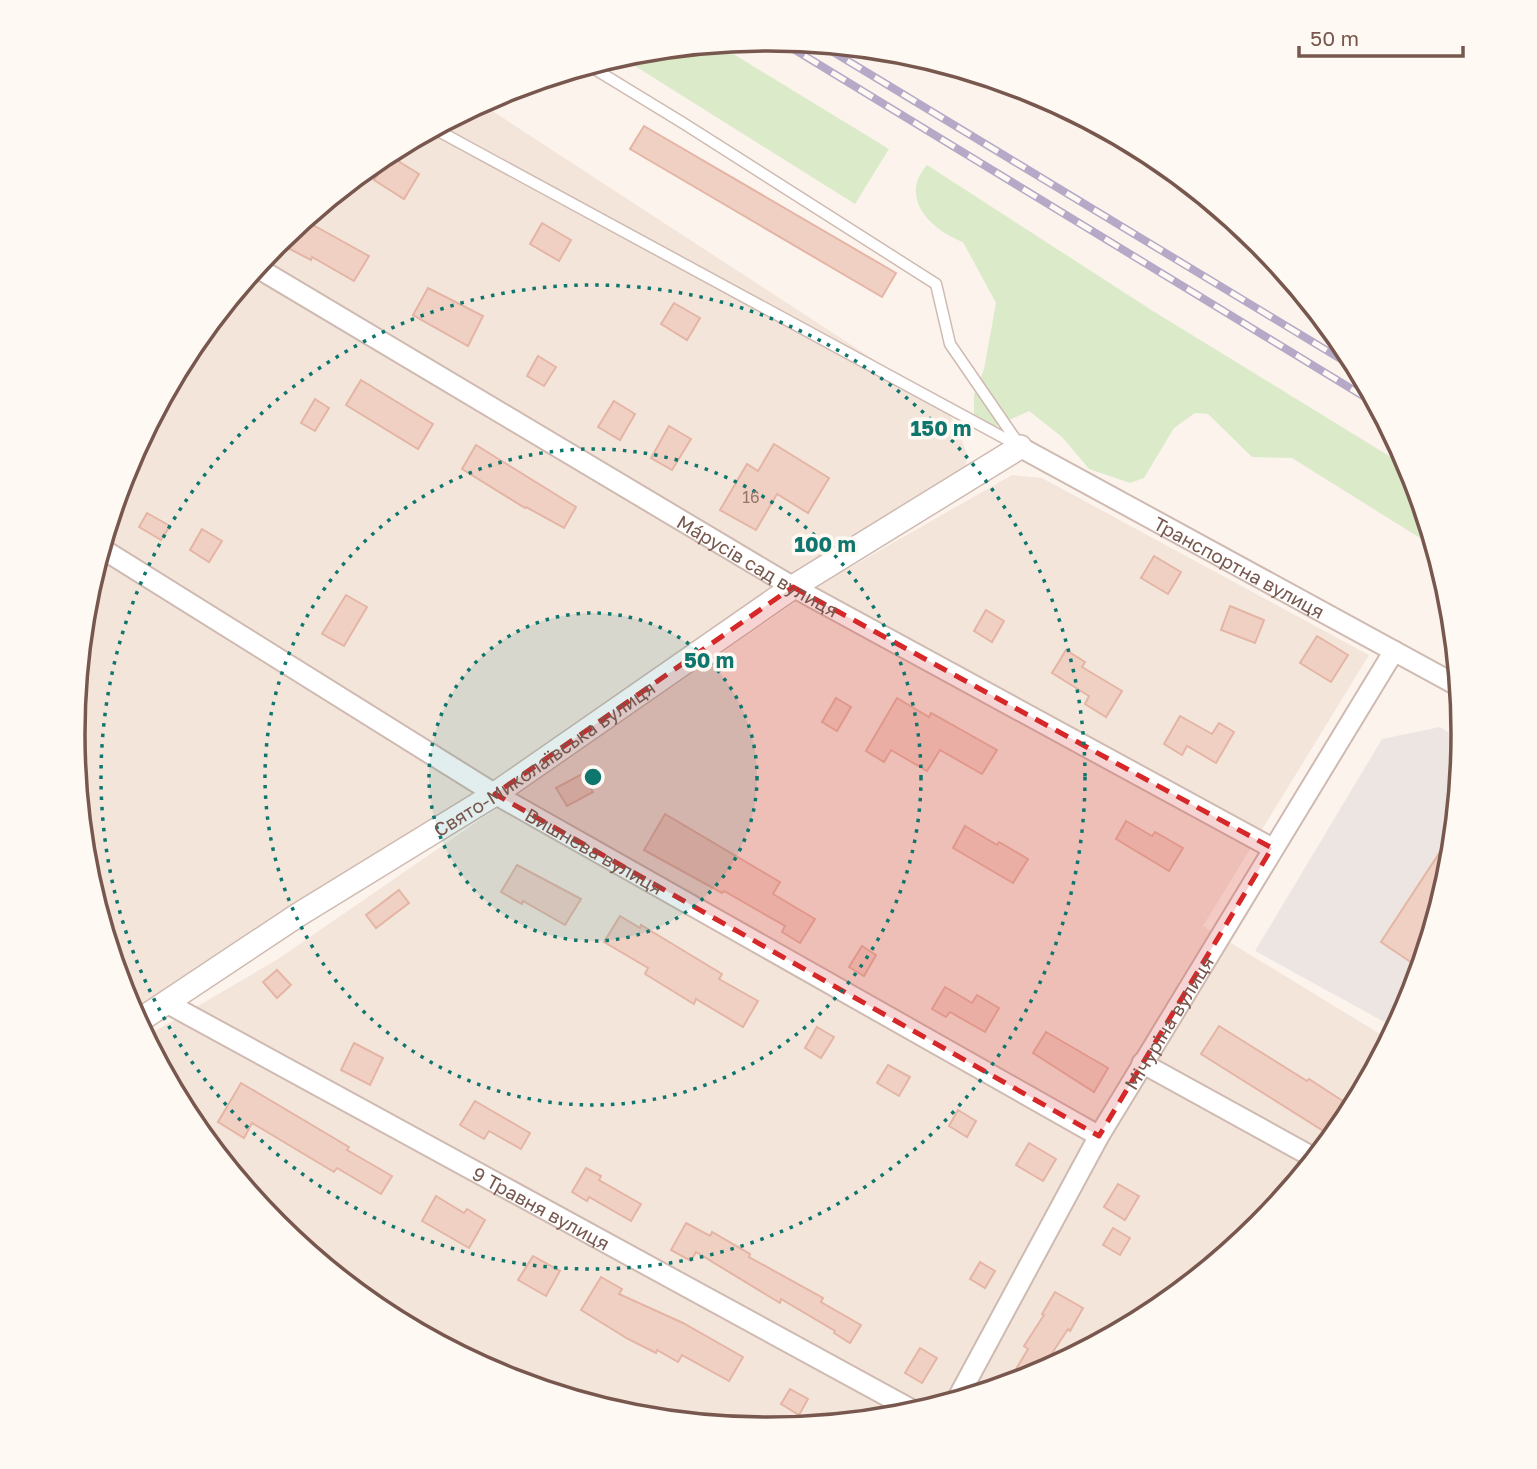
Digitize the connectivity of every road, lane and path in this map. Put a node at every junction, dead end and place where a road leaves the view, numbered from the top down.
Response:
1 (600, 72) edge
2 (443, 133) edge
3 (265, 272) edge
4 (1020, 447) junction
5 (109, 553) edge
6 (793, 587) junction
7 (1394, 651) junction
8 (1450, 682) edge
9 (495, 794) junction
10 (1272, 848) junction
11 (165, 1002) junction
12 (146, 1016) edge
13 (1142, 1063) junction
14 (1099, 1136) junction
15 (1308, 1155) edge
16 (962, 1390) edge
17 (903, 1405) edge

1 - 4 lane
2 - 4 lane
3 - 6 street, Мáрусів сад вулиця
4 - 6 street, Свято-Миколаївська вулиця
4 - 7 street, Транспортна вулиця
5 - 9 street, Вишнева вулиця
6 - 9 street, Свято-Миколаївська вулиця
6 - 10 street, Мáрусів сад вулиця
7 - 8 street, Транспортна вулиця
7 - 10 street, Мічуріна вулиця
9 - 11 street, Свято-Миколаївська вулиця
9 - 14 street, Вишнева вулиця
10 - 13 street, Мічуріна вулиця
11 - 12 street, Свято-Миколаївська вулиця
11 - 17 street, 9 Травня вулиця
13 - 14 street, Мічуріна вулиця
13 - 15 street
14 - 16 street, Мічуріна вулиця

